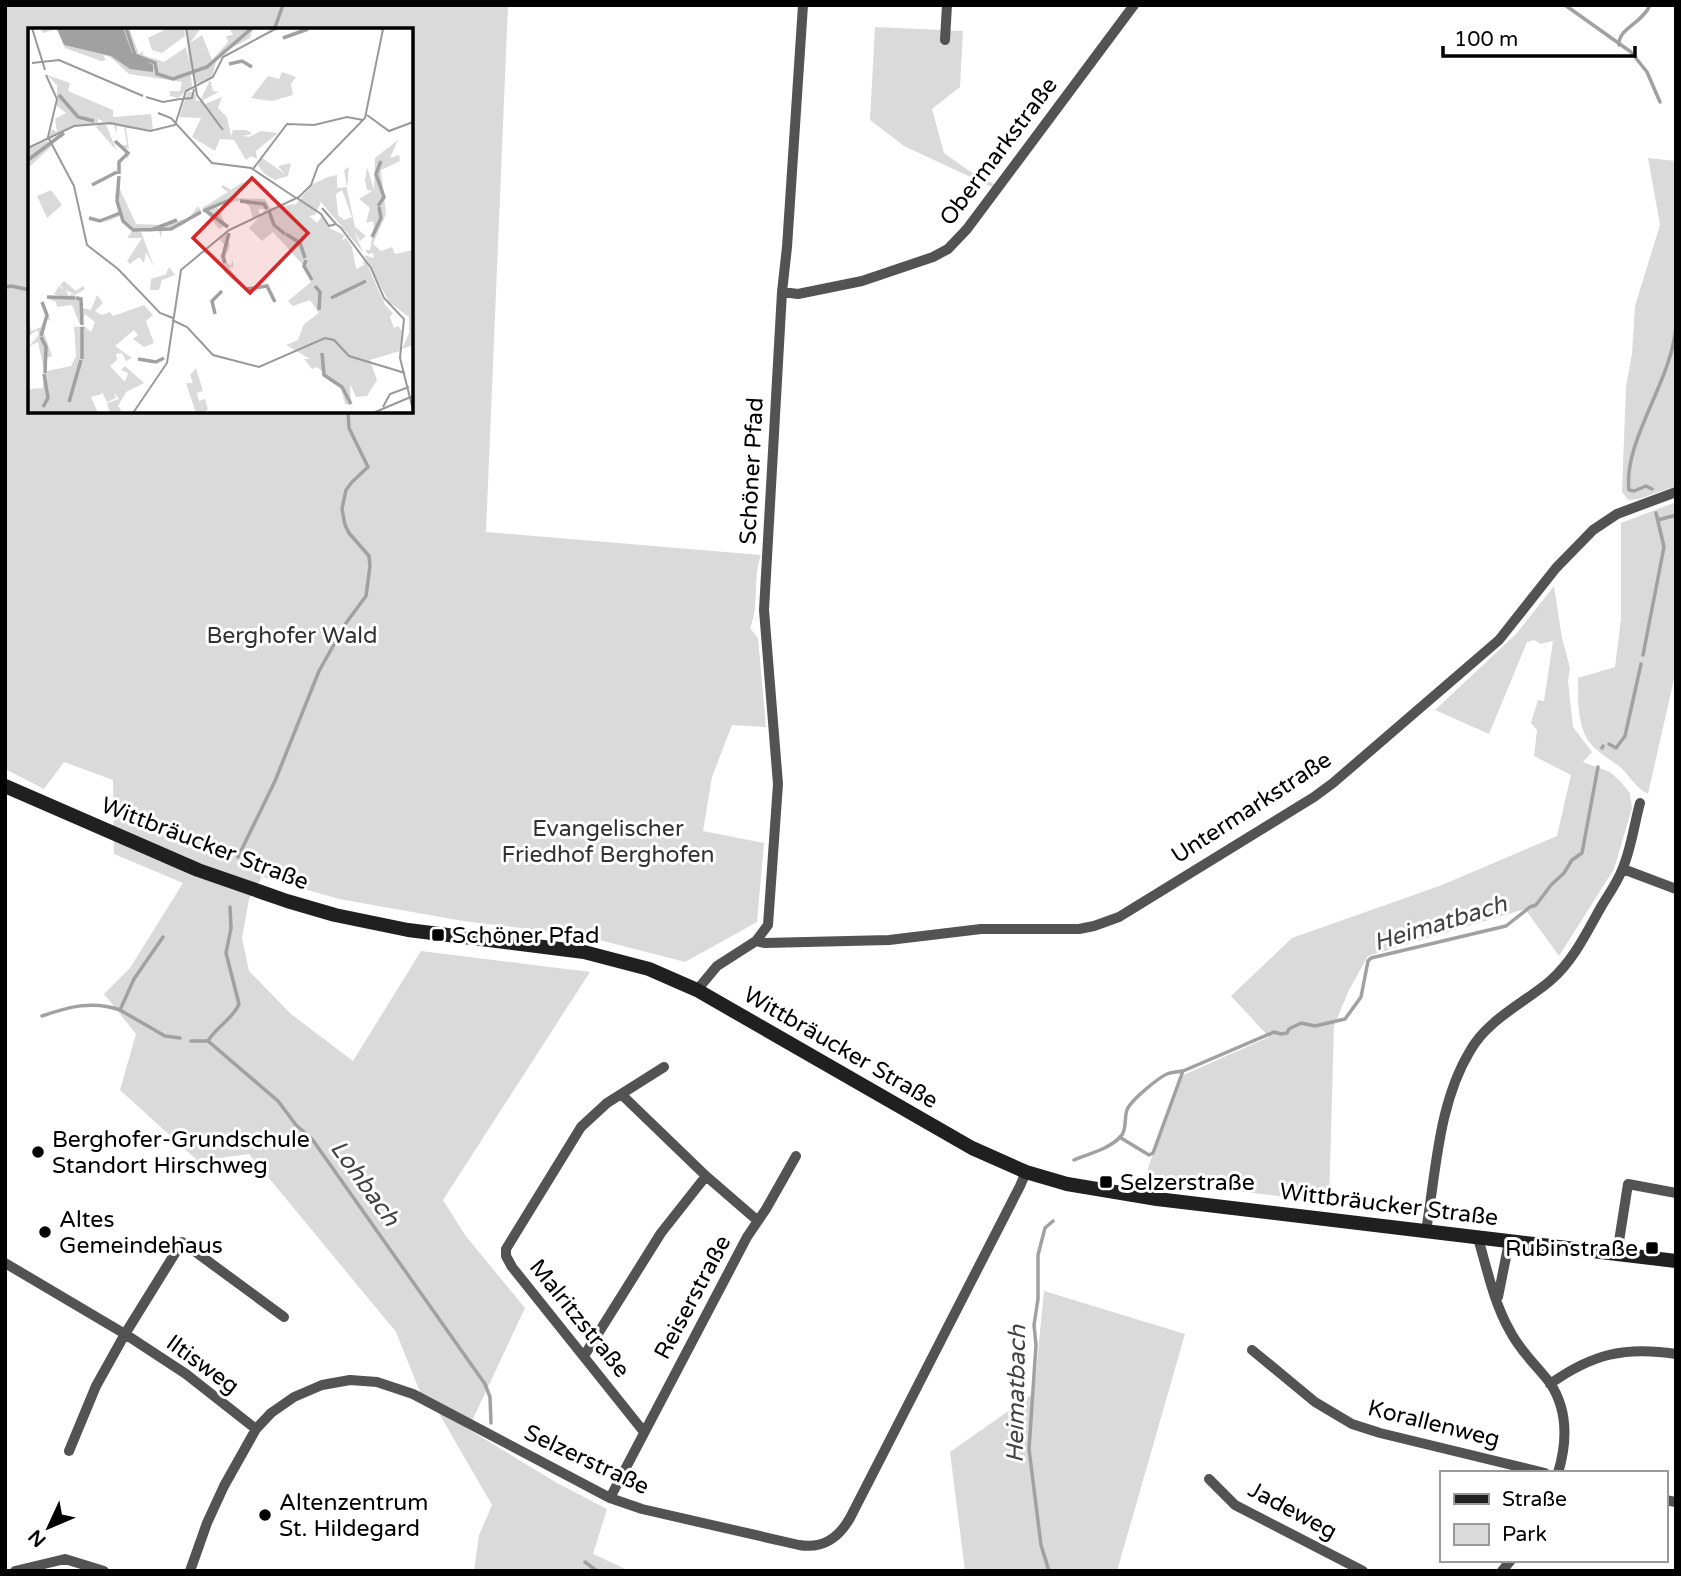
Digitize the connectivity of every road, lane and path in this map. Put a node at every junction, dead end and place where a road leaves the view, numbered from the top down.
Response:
1 (803, 5) edge
2 (947, 5) edge
3 (1134, 5) edge
4 (945, 40) dead end
5 (782, 292) junction
6 (1676, 492) edge
7 (5, 786) edge
8 (1640, 803) dead end
9 (1623, 869) junction
10 (1676, 888) edge
11 (756, 941) junction
12 (696, 990) junction
13 (664, 1067) dead end
14 (621, 1094) junction
15 (796, 1156) dead end
16 (1026, 1172) junction
17 (706, 1176) junction
18 (1676, 1193) edge
19 (758, 1222) junction
20 (1426, 1231) junction
21 (1478, 1238) junction
22 (1509, 1242) junction
23 (1617, 1254) junction
24 (1676, 1261) edge
25 (5, 1263) edge
26 (1497, 1303) junction
27 (284, 1317) dead end
28 (125, 1334) junction
29 (1252, 1350) dead end
30 (1676, 1354) edge
31 (584, 1356) junction
32 (1550, 1384) junction
33 (256, 1429) junction
34 (644, 1432) junction
35 (69, 1451) dead end
36 (1537, 1471) edge
37 (1559, 1471) edge
38 (1209, 1479) dead end
39 (610, 1498) junction
40 (15, 1571) edge
41 (104, 1571) edge
42 (190, 1571) edge
43 (1363, 1571) edge

1 - 5 street, Schöner Pfad
2 - 4 street
3 - 5 street, Obermarkstraße
5 - 11 street, Schöner Pfad
6 - 11 street, Untermarkstraße
7 - 12 main road, Wittbräucker Straße
8 - 9 street
9 - 10 street
9 - 20 street
11 - 12 street
12 - 16 main road, Wittbräucker Straße
13 - 14 street, Malritzstraße
14 - 17 street
14 - 31 street, Malritzstraße
15 - 19 street, Reiserstraße
16 - 20 main road, Wittbräucker Straße
16 - 39 street, Selzerstraße
17 - 19 street
17 - 31 street
18 - 23 street
19 - 34 street, Reiserstraße
20 - 21 main road, Wittbräucker Straße
21 - 22 main road, Wittbräucker Straße
21 - 26 street
22 - 23 main road, Wittbräucker Straße
22 - 26 street
23 - 24 main road, Wittbräucker Straße
25 - 28 street, Iltisweg
26 - 32 street
27 - 28 street
28 - 33 street, Iltisweg
28 - 35 street
29 - 36 street, Korallenweg
30 - 32 street
31 - 34 street, Malritzstraße
32 - 37 street
33 - 39 street, Selzerstraße
33 - 42 street, Selzerstraße
34 - 39 street, Reiserstraße
38 - 43 street, Jadeweg
40 - 41 street

